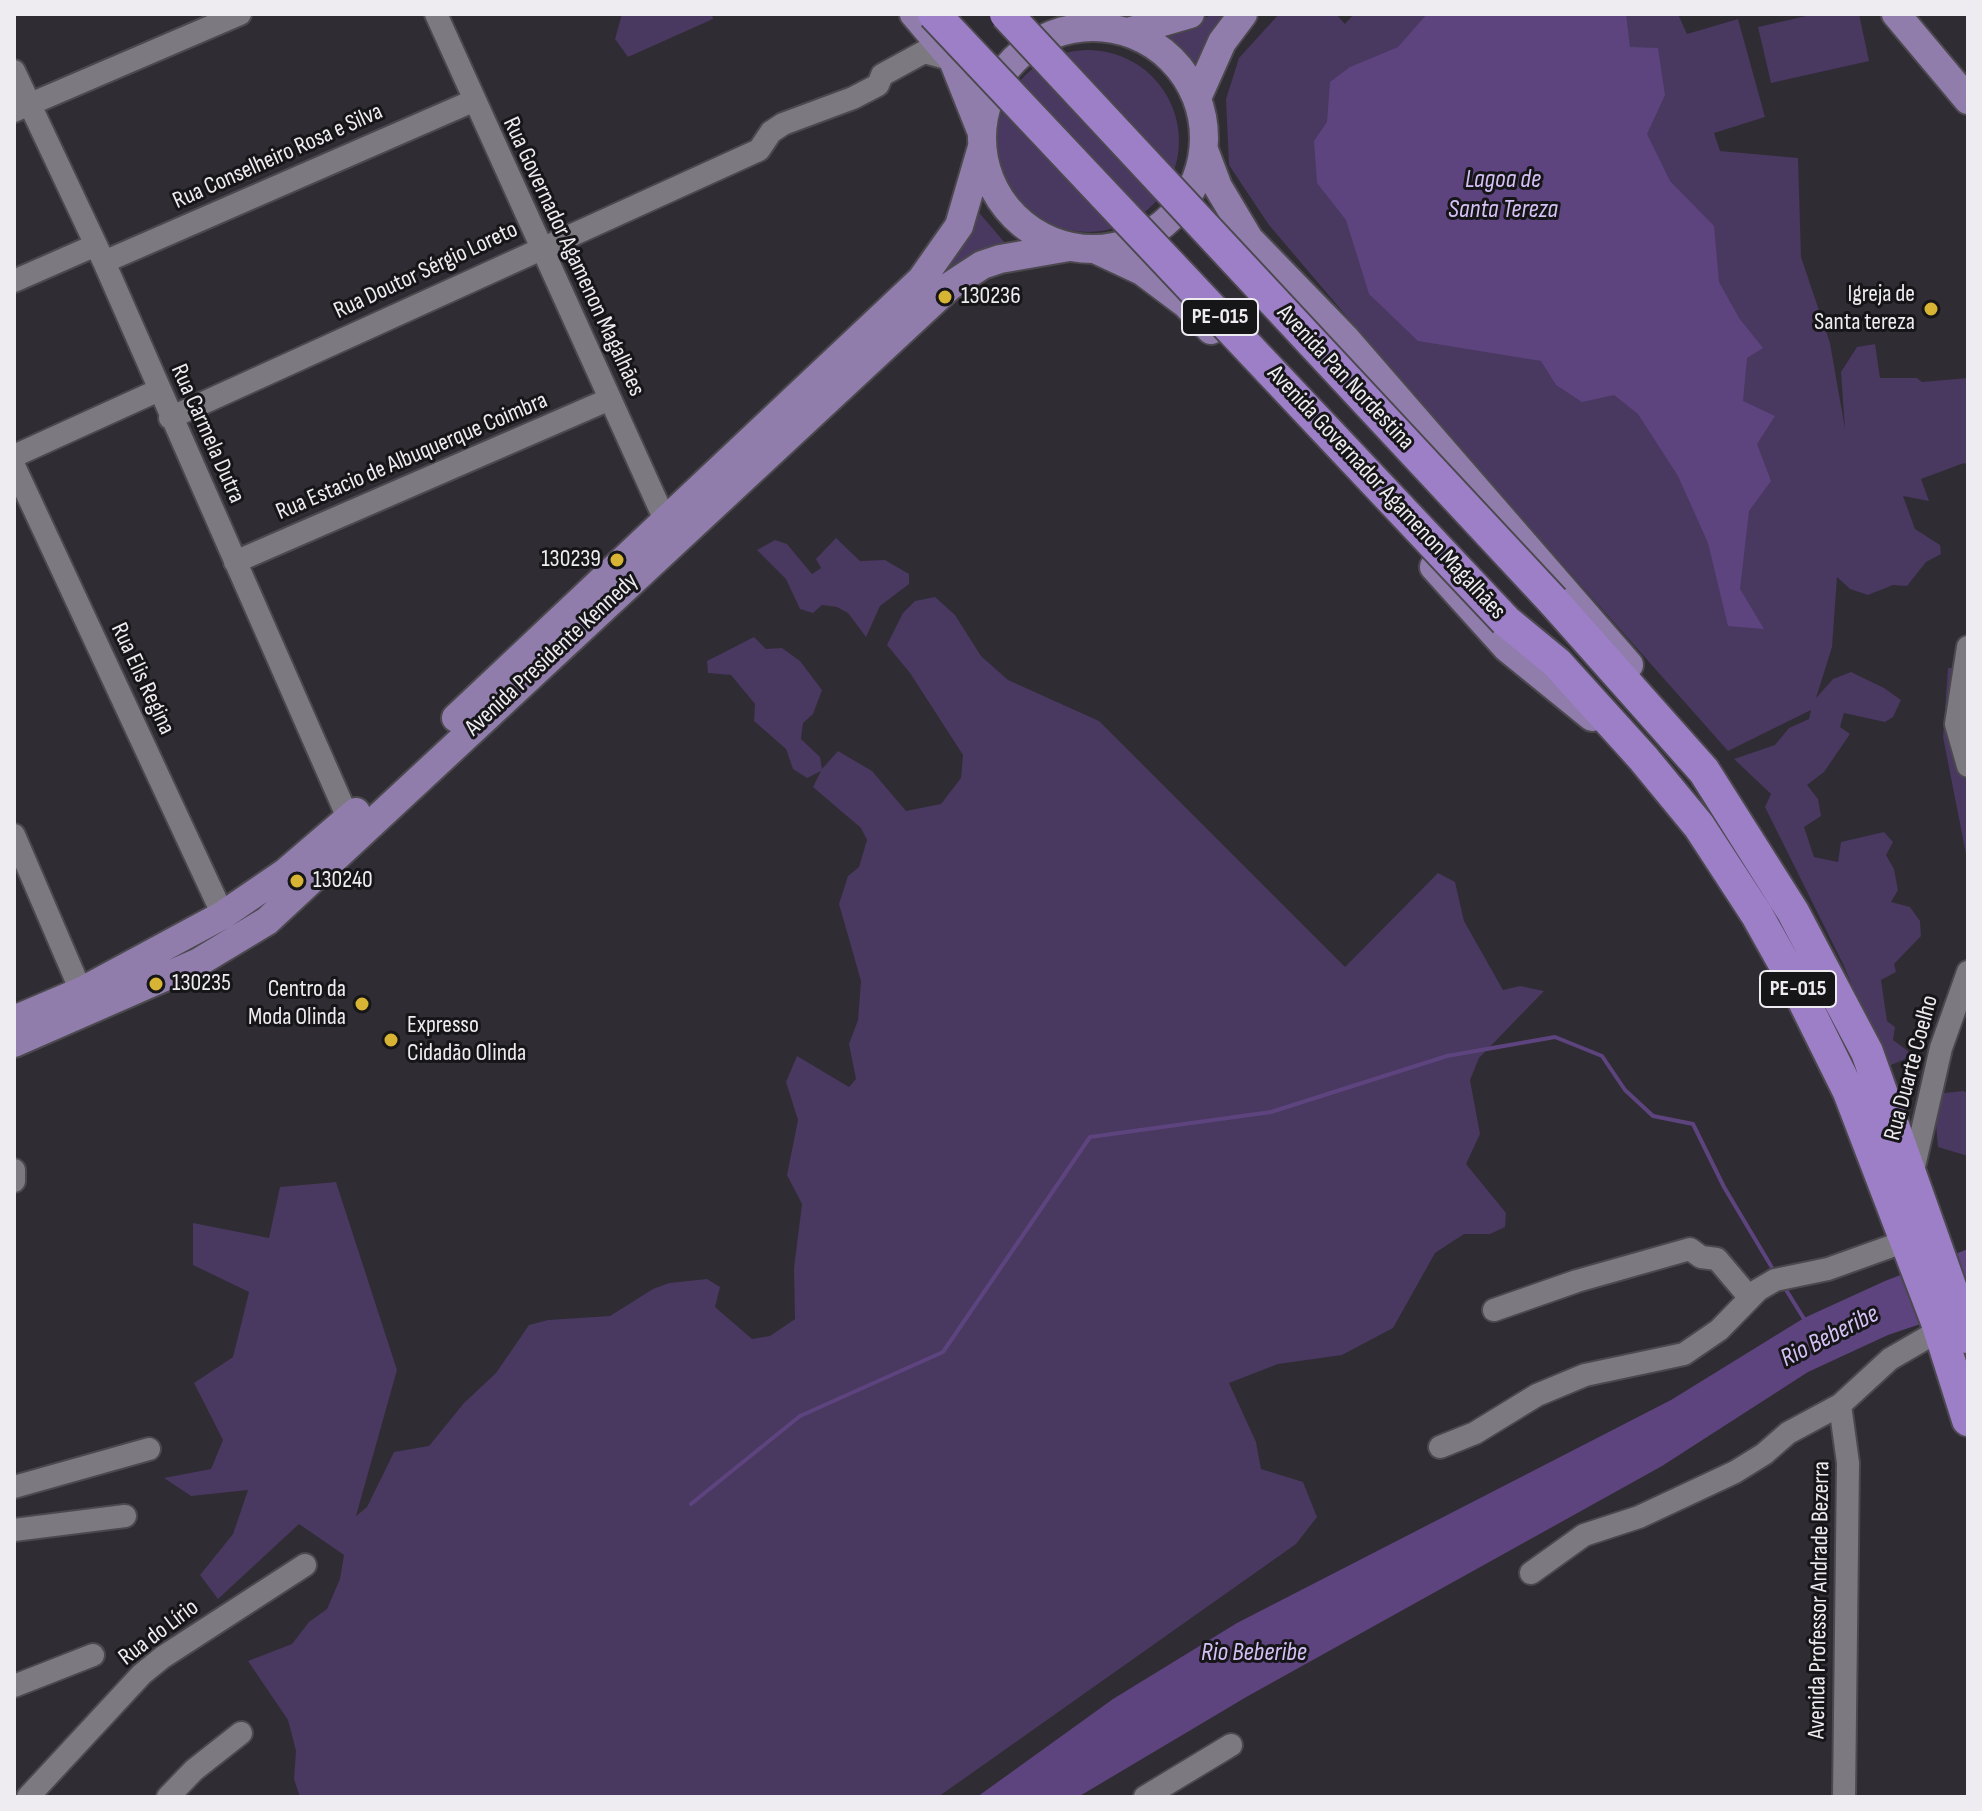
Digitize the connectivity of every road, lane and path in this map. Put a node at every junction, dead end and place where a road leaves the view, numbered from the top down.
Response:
1 (240, 14) edge
2 (436, 14) edge
3 (914, 14) edge
4 (934, 14) edge
5 (1006, 14) edge
6 (1047, 14) edge
7 (1190, 14) edge
8 (1243, 14) edge
9 (1896, 14) edge
10 (1077, 28) junction
11 (1128, 32) junction
12 (953, 60) junction
13 (14, 71) edge
14 (1197, 98) junction
15 (1968, 100) edge
16 (473, 101) junction
17 (22, 108) edge
18 (982, 141) junction
19 (1204, 150) junction
20 (543, 246) junction
21 (1082, 248) junction
22 (100, 254) junction
23 (14, 281) edge
24 (159, 390) junction
25 (610, 399) junction
26 (170, 418) junction
27 (14, 456) edge
28 (14, 466) edge
29 (665, 520) junction
30 (235, 562) junction
31 (1553, 601) joint
32 (1968, 647) edge
33 (1643, 758) junction
34 (1968, 766) edge
35 (1704, 771) junction
36 (349, 820) junction
37 (14, 835) edge
38 (223, 915) junction
39 (1968, 972) edge
40 (86, 1001) junction
41 (14, 1020) edge
42 (14, 1043) edge
43 (1911, 1178) junction
44 (1915, 1240) junction
45 (1750, 1298) junction
46 (1494, 1310) dead end
47 (1951, 1326) edge
48 (1840, 1405) junction
49 (1968, 1420) edge
50 (1440, 1447) dead end
51 (149, 1449) dead end
52 (14, 1487) edge
53 (125, 1516) dead end
54 (14, 1530) edge
55 (305, 1565) dead end
56 (1531, 1573) dead end
57 (93, 1655) dead end
58 (14, 1686) edge
59 (241, 1733) dead end
60 (1231, 1745) dead end
61 (1155, 1794) edge
62 (28, 1797) edge
63 (168, 1797) edge
64 (1844, 1797) edge

1 - 17 street
2 - 16 street, Rua Governador Agamenon Magalhães
3 - 12 main road
4 - 33 highway, Avenida Governador Agamenon Magalhães / PE-015, bridge
5 - 31 highway, Avenida Pan Nordestina / PE-015, bridge
6 - 10 main road
7 - 11 main road
8 - 14 main road
9 - 15 main road
10 - 11 main road
10 - 18 main road
11 - 14 main road
12 - 18 main road
12 - 20 street, Rua Doutor Sérgio Loreto
13 - 17 street, Rua Carmela Dutra
14 - 19 main road
16 - 20 street, Rua Governador Agamenon Magalhães
16 - 22 street, Rua Conselheiro Rosa e Silva
17 - 22 street, Rua Carmela Dutra
18 - 21 main road
18 - 29 main road, Avenida Presidente Kennedy
19 - 21 main road
19 - 35 main road, Avenida Governador Agamenon Magalhães
20 - 25 street, Rua Governador Agamenon Magalhães
20 - 26 street, Rua Doutor Sérgio Loreto
21 - 33 main road, Avenida Governador Agamenon Magalhães
21 - 40 main road, Avenida Presidente Kennedy
22 - 23 street, Rua Conselheiro Rosa e Silva
22 - 24 street, Rua Carmela Dutra
24 - 26 street, Rua Carmela Dutra
24 - 27 street
25 - 29 street, Rua Governador Agamenon Magalhães
25 - 30 street, Rua Estacio de Albuquerque Coimbra
26 - 30 street, Rua Carmela Dutra
28 - 38 street, Rua Elis Regina
29 - 36 main road, Avenida Presidente Kennedy
30 - 36 street, Rua Carmela Dutra
31 - 35 highway, Avenida Governador Agamenon Magalhães / PE-015
32 - 34 street
33 - 44 highway, Avenida Governador Agamenon Magalhães / PE-015
35 - 43 highway, Avenida Governador Agamenon Magalhães / PE-015
36 - 38 main road, Avenida Presidente Kennedy
37 - 40 street
38 - 40 main road, Avenida Presidente Kennedy
39 - 43 street, Rua Duarte Coelho
40 - 41 main road, Avenida Presidente Kennedy
40 - 42 main road, Avenida Presidente Kennedy
43 - 44 highway, Avenida Governador Agamenon Magalhães / PE-015
44 - 45 street
44 - 47 highway, Avenida Governador Agamenon Magalhães / PE-015
45 - 46 street
45 - 50 street
47 - 48 street
47 - 49 highway, Avenida Governador Agamenon Magalhães / PE-015
48 - 56 street
48 - 64 street, Avenida Professor Andrade Bezerra
51 - 52 street
53 - 54 street
55 - 62 street, Rua do Lírio
57 - 58 street
59 - 63 street
60 - 61 street

